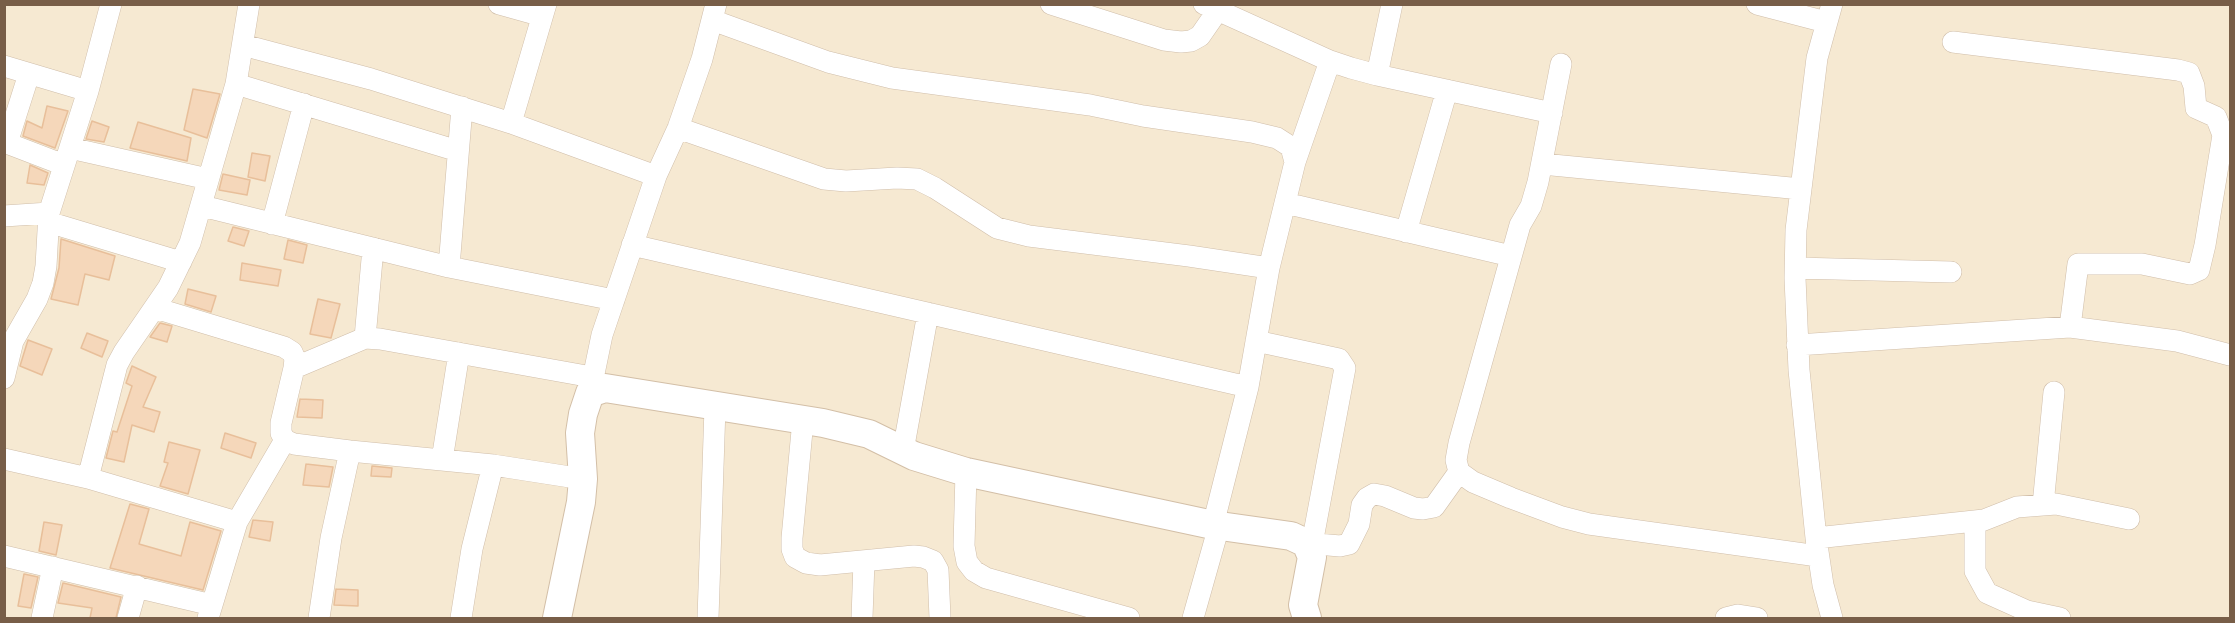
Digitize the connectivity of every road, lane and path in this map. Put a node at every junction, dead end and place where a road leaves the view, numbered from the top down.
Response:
1 (111, 4) edge
2 (249, 4) edge
3 (499, 4) edge
4 (1052, 4) edge
5 (1392, 4) edge
6 (1757, 4) edge
7 (1214, 6) edge
8 (544, 10) edge
9 (714, 12) edge
10 (1829, 14) edge
11 (1953, 42) dead end
12 (243, 45) junction
13 (1330, 61) junction
14 (1561, 64) dead end
15 (4, 66) edge
16 (29, 74) junction
17 (1377, 75) junction
18 (236, 84) junction
19 (1447, 90) junction
20 (88, 91) junction
21 (304, 104) junction
22 (462, 107) junction
23 (1552, 112) junction
24 (511, 123) junction
25 (678, 128) junction
26 (2227, 134) edge
27 (6, 142) edge
28 (458, 151) junction
29 (67, 157) junction
30 (1295, 162) junction
31 (1542, 164) junction
32 (656, 176) junction
33 (208, 179) junction
34 (1801, 189) junction
35 (1285, 203) junction
36 (202, 206) junction
37 (4, 216) edge
38 (48, 218) junction
39 (272, 224) junction
40 (1406, 232) junction
41 (632, 245) junction
42 (373, 248) junction
43 (1511, 256) junction
44 (181, 262) junction
45 (449, 267) junction
46 (1269, 268) junction
47 (1796, 268) junction
48 (1951, 272) dead end
49 (614, 300) junction
50 (155, 308) junction
51 (928, 313) junction
52 (2070, 327) junction
53 (365, 338) junction
54 (9, 340) edge
55 (1256, 341) junction
56 (1797, 345) junction
57 (459, 353) junction
58 (2230, 355) edge
59 (294, 368) junction
60 (4, 378) edge
61 (591, 385) junction
62 (1248, 387) junction
63 (2054, 392) dead end
64 (715, 407) junction
65 (803, 420) junction
66 (285, 440) junction
67 (350, 451) junction
68 (903, 451) junction
69 (4, 459) edge
70 (442, 460) junction
71 (493, 465) junction
72 (1459, 471) junction
73 (966, 472) junction
74 (88, 478) junction
75 (583, 479) junction
76 (2043, 505) junction
77 (2129, 519) dead end
78 (1975, 521) junction
79 (237, 522) junction
80 (1216, 525) junction
81 (1309, 543) junction
82 (964, 546) junction
83 (1817, 547) junction
84 (4, 556) edge
85 (923, 557) junction
86 (864, 561) junction
87 (54, 567) junction
88 (137, 586) junction
89 (210, 612) edge
90 (42, 618) edge
91 (128, 618) edge
92 (319, 618) edge
93 (461, 618) edge
94 (557, 618) edge
95 (708, 618) edge
96 (862, 618) edge
97 (940, 618) edge
98 (1129, 618) edge
99 (1193, 618) edge
100 (1307, 618) edge
101 (1726, 618) edge
102 (1757, 618) edge
103 (1832, 618) edge
104 (2060, 618) edge

1 - 20 street
2 - 12 street
3 - 8 street
4 - 7 street
5 - 17 street
6 - 10 street
7 - 13 street
8 - 24 street
9 - 25 street
9 - 30 street
10 - 34 street
11 - 26 street
12 - 18 street
12 - 22 street
13 - 17 street
13 - 30 street
14 - 23 street
15 - 16 street
16 - 20 street
16 - 27 street
17 - 19 street
18 - 21 street
18 - 33 street
19 - 23 street
19 - 40 street
20 - 29 street
21 - 28 street
21 - 39 street
22 - 24 street
22 - 28 street
23 - 31 street
24 - 32 street
25 - 32 street
25 - 46 street
26 - 52 street
27 - 29 street
28 - 45 street
29 - 33 street
29 - 38 street
30 - 35 street
31 - 34 street
31 - 43 street
32 - 41 street
33 - 36 street
34 - 47 street
35 - 40 street
35 - 46 street
36 - 39 street
36 - 44 street
37 - 38 street
38 - 44 street
38 - 54 street
39 - 42 street
40 - 43 street
41 - 49 street
41 - 51 street
42 - 45 street
42 - 53 street
43 - 72 street
44 - 50 street
45 - 49 street
46 - 55 street
47 - 48 street
47 - 56 street
49 - 61 street
50 - 59 street
50 - 74 street
51 - 62 street
51 - 68 street
52 - 56 street
52 - 58 street
53 - 57 street
53 - 59 street
54 - 60 street
55 - 62 street
55 - 81 street
56 - 83 street
57 - 61 street
57 - 70 street
59 - 66 street
61 - 64 street
61 - 75 street
62 - 80 street
63 - 76 street
64 - 65 street
64 - 95 street
65 - 68 street
65 - 86 street
66 - 67 street
66 - 79 street
67 - 70 street
67 - 92 street
68 - 73 street
69 - 74 street
70 - 71 street
71 - 75 street
71 - 93 street
72 - 81 street
72 - 83 street
73 - 80 street
73 - 82 street
74 - 79 street
75 - 94 street
76 - 77 street
76 - 78 street
78 - 83 street
78 - 104 street
79 - 89 street
80 - 81 street
80 - 99 street
81 - 100 street
82 - 85 street
82 - 98 street
83 - 103 street
84 - 87 street
85 - 86 street
85 - 97 street
86 - 96 street
87 - 88 street
87 - 90 street
88 - 89 street
88 - 91 street
101 - 102 street

